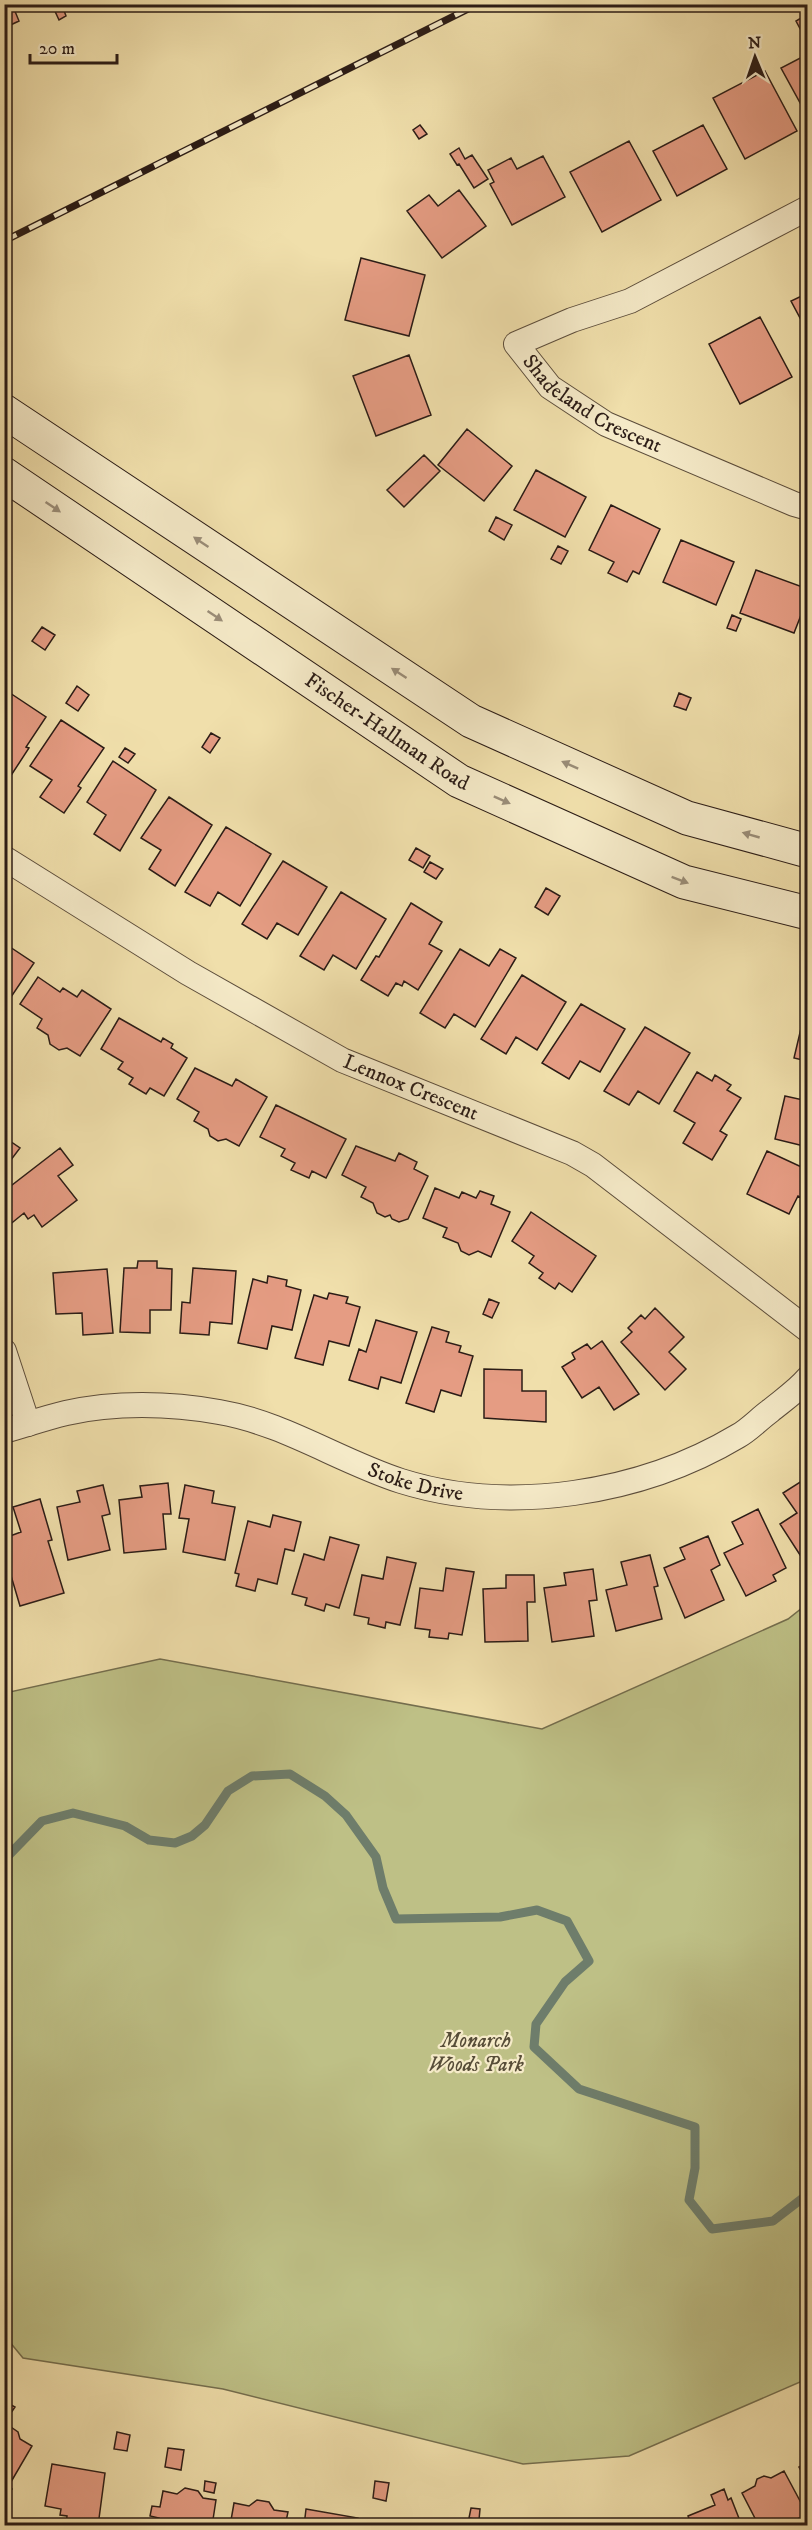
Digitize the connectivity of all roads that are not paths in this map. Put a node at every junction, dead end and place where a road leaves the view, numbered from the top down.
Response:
1 (807, 208) edge
2 (4, 411) edge
3 (4, 474) edge
4 (807, 508) edge
5 (807, 851) edge
6 (4, 858) edge
7 (807, 914) edge
8 (807, 1330) edge
9 (4, 1351) edge
10 (807, 1378) edge
11 (28, 1424) junction
12 (4, 1431) edge

1 - 4 street, Shadeland Crescent
5 -> 2 main road
3 -> 7 main road, Fischer-Hallman Road
6 - 8 street, Lennox Crescent
9 - 11 street
10 - 11 street, Stoke Drive
11 - 12 street, Stoke Drive

